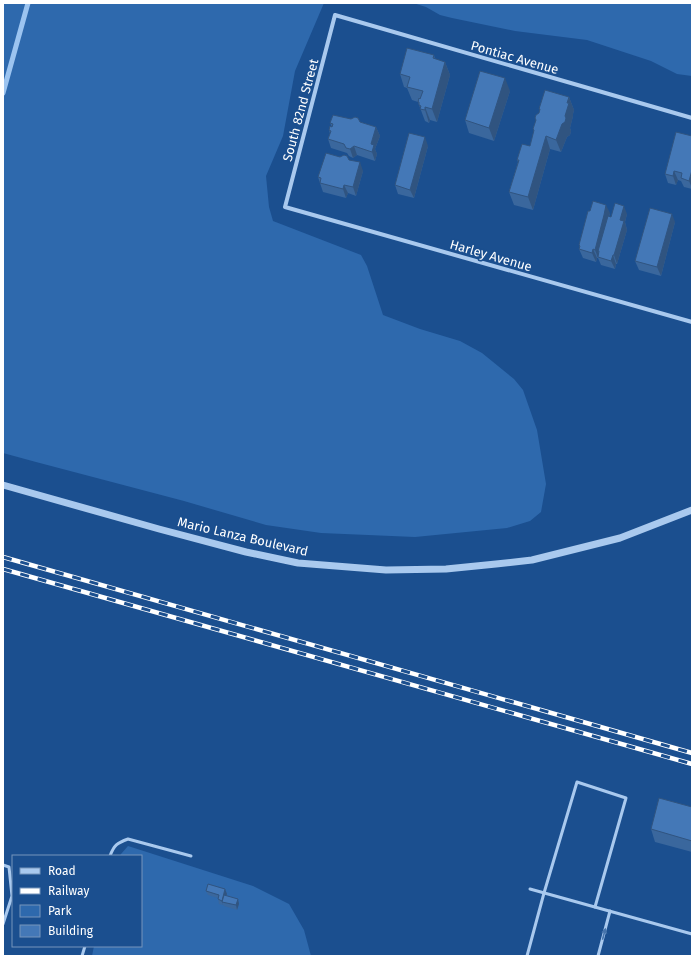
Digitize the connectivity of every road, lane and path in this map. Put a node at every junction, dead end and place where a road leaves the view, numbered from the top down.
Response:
1 (334, 18) joint
2 (692, 118) edge
3 (284, 207) joint
4 (692, 322) edge
5 (3, 485) edge
6 (692, 510) edge
7 (110, 855) edge
8 (192, 856) dead end
9 (3, 865) edge
10 (530, 889) dead end
11 (544, 893) junction
12 (595, 907) junction
13 (610, 911) junction
14 (3, 924) edge
15 (692, 934) edge
16 (527, 956) edge
17 (598, 956) edge

1 - 2 street, Pontiac Avenue
1 - 3 street, South 82nd Street
3 - 4 street, Harley Avenue
5 - 6 street, Mario Lanza Boulevard
7 - 8 lane
9 - 14 lane
10 - 11 lane
11 - 12 lane
11 - 12 lane
11 - 16 lane
12 - 13 lane
13 - 15 lane
17 -> 13 lane

